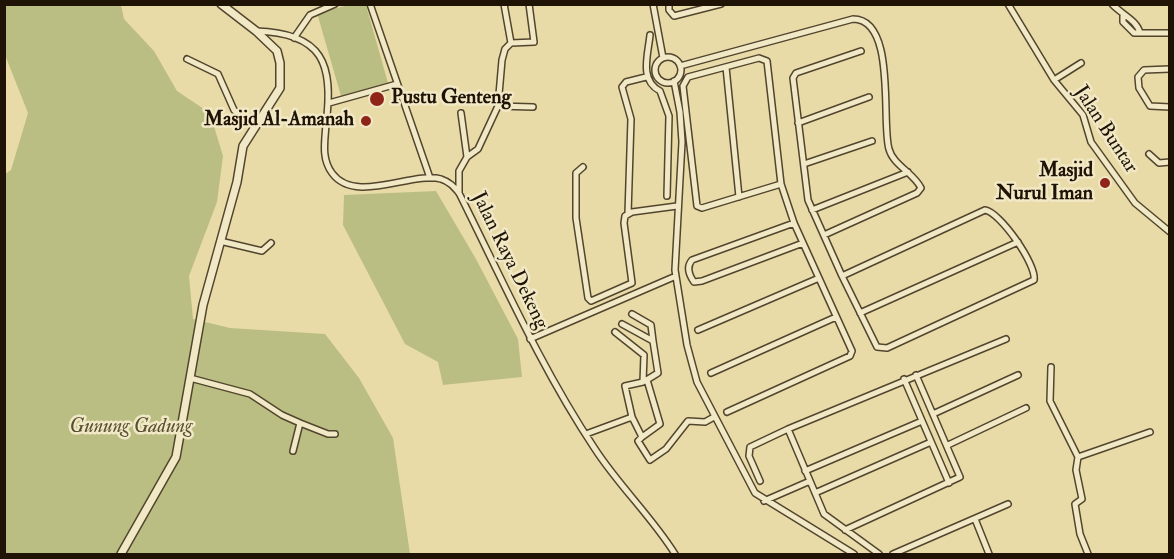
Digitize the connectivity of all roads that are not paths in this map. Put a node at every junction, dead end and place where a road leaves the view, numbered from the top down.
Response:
1 (221, 4) edge
2 (335, 4) edge
3 (370, 4) edge
4 (504, 4) edge
5 (529, 4) edge
6 (653, 4) edge
7 (669, 4) edge
8 (721, 4) edge
9 (1008, 4) edge
10 (1112, 4) edge
11 (256, 31) junction
12 (1170, 33) edge
13 (650, 35) dead end
14 (294, 38) junction
15 (511, 43) junction
16 (861, 51) dead end
17 (663, 58) junction
18 (187, 59) dead end
19 (1081, 63) dead end
20 (680, 66) junction
21 (726, 67) junction
22 (1170, 69) edge
23 (646, 77) junction
24 (1054, 80) junction
25 (674, 81) junction
26 (397, 84) junction
27 (869, 97) dead end
28 (329, 103) junction
29 (498, 106) junction
30 (533, 107) dead end
31 (1170, 107) edge
32 (461, 113) dead end
33 (798, 123) junction
34 (254, 127) junction
35 (872, 141) dead end
36 (1149, 154) dead end
37 (467, 157) junction
38 (1170, 162) edge
39 (804, 164) junction
40 (583, 167) dead end
41 (908, 172) junction
42 (430, 178) junction
43 (780, 184) junction
44 (459, 193) junction
45 (667, 196) dead end
46 (739, 197) junction
47 (677, 206) junction
48 (812, 210) junction
49 (628, 214) junction
50 (794, 223) junction
51 (1170, 232) edge
52 (824, 235) junction
53 (220, 241) junction
54 (1018, 242) junction
55 (271, 243) dead end
56 (803, 243) junction
57 (688, 268) junction
58 (676, 276) junction
59 (842, 276) junction
60 (691, 278) junction
61 (819, 278) junction
62 (860, 313) junction
63 (632, 314) dead end
64 (836, 317) junction
65 (622, 324) dead end
66 (698, 330) dead end
67 (615, 332) dead end
68 (530, 339) junction
69 (1006, 339) dead end
70 (653, 341) junction
71 (1051, 368) dead end
72 (711, 373) dead end
73 (916, 375) junction
74 (1018, 375) dead end
75 (190, 378) junction
76 (904, 380) junction
77 (645, 381) junction
78 (1026, 408) dead end
79 (727, 412) dead end
80 (933, 414) junction
81 (632, 417) junction
82 (714, 417) junction
83 (922, 421) junction
84 (300, 423) junction
85 (788, 429) junction
86 (1150, 432) dead end
87 (586, 434) junction
88 (335, 435) dead end
89 (642, 437) junction
90 (931, 442) junction
91 (948, 445) junction
92 (293, 451) dead end
93 (1078, 457) junction
94 (806, 471) junction
95 (760, 481) dead end
96 (810, 481) junction
97 (949, 483) junction
98 (815, 493) junction
99 (764, 501) junction
100 (1008, 504) dead end
101 (975, 519) junction
102 (845, 530) junction
103 (121, 555) edge
104 (675, 555) edge
105 (854, 555) edge
106 (879, 555) edge
107 (893, 555) edge
108 (989, 555) edge
109 (1088, 555) edge

1 - 11 street
2 - 14 street
3 - 26 street
4 - 15 street
5 - 15 street
6 - 17 street
7 - 8 street
9 - 24 street, Jalan Buntar
10 - 12 street
11 - 14 street
11 - 34 street
13 - 23 street
14 - 28 street
15 - 29 street
16 - 33 street
17 - 20 street
17 - 25 street
18 - 34 street
19 - 24 street
20 - 25 street
20 - 41 street
21 - 43 street
21 - 46 street
21 - 46 street
22 - 31 street
23 - 45 street
23 - 49 street
24 - 51 street, Jalan Buntar
25 - 47 street
26 - 28 street
26 - 42 street
27 - 33 street
28 - 42 street
29 - 30 street
29 - 37 street
32 - 37 street
33 - 39 street
34 - 53 street
35 - 39 street
36 - 38 street
37 - 44 street
39 - 48 street
40 - 49 street
41 - 48 street
41 - 52 street
42 - 44 street, Jalan Raya Dekeng
43 - 46 street
43 - 50 street
44 - 68 street, Jalan Raya Dekeng
47 - 49 street
47 - 58 street
48 - 52 street
50 - 56 street
50 - 57 street
52 - 59 street
53 - 55 street
53 - 75 street
54 - 59 street
54 - 62 street
54 - 62 street
56 - 60 street
56 - 61 street
57 - 58 street
57 - 60 street
58 - 60 street
58 - 68 street
58 - 82 street
59 - 62 street
61 - 64 street
61 - 66 street
63 - 70 street
64 - 72 street
64 - 79 street
65 - 70 street
67 - 77 street
68 - 87 street, Jalan Raya Dekeng
69 - 73 street
70 - 77 street
71 - 93 street
73 - 76 street
73 - 80 street
74 - 80 street
75 - 84 street
75 - 103 street
76 - 83 street
76 - 85 street
77 - 81 street
77 - 89 street
78 - 91 street
80 - 91 street
81 - 87 street
81 - 89 street
82 - 89 street
82 - 99 street
83 - 90 street
83 - 94 street
84 - 88 street
84 - 92 street
85 - 94 street
85 - 95 street
86 - 93 street
87 - 104 street, Jalan Raya Dekeng
90 - 97 street
90 - 98 street
91 - 97 street
93 - 109 street
94 - 96 street
96 - 98 street
96 - 99 street
97 - 102 street
98 - 102 street
99 - 105 street
100 - 101 street
101 - 107 street
101 - 108 street
102 - 106 street

